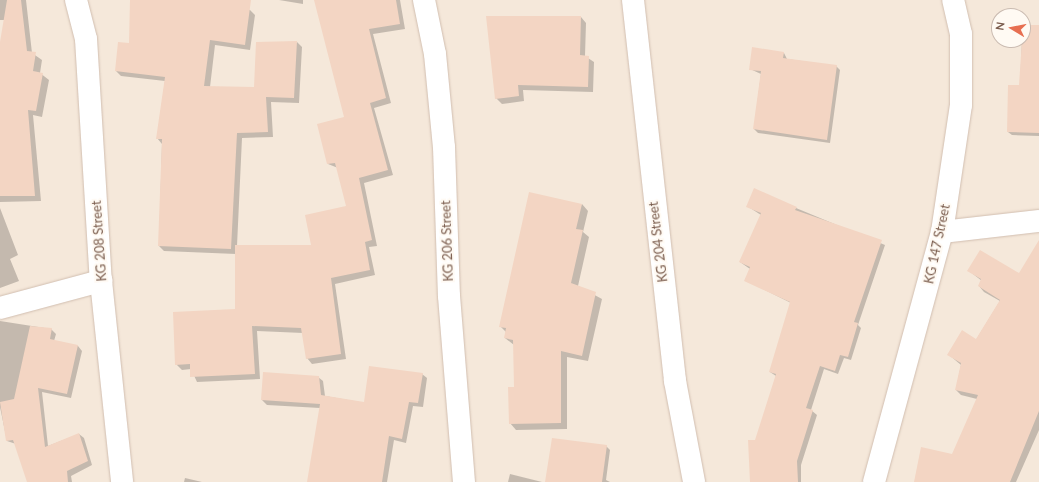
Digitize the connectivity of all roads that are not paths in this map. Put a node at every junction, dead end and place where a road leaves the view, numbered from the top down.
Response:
1 (76, 0) edge
2 (424, 0) edge
3 (633, 0) edge
4 (953, 0) edge
5 (1039, 221) edge
6 (942, 232) junction
7 (101, 281) junction
8 (0, 308) edge
9 (122, 482) edge
10 (464, 482) edge
11 (694, 482) edge
12 (874, 482) edge

1 - 7 street, KG 208 Street
2 - 10 street, KG 206 Street
3 - 11 street, KG 204 Street
4 - 6 street, KG 147 Street
5 - 6 street
6 - 12 street, KG 147 Street
7 - 8 street
7 - 9 street, KG 208 Street

